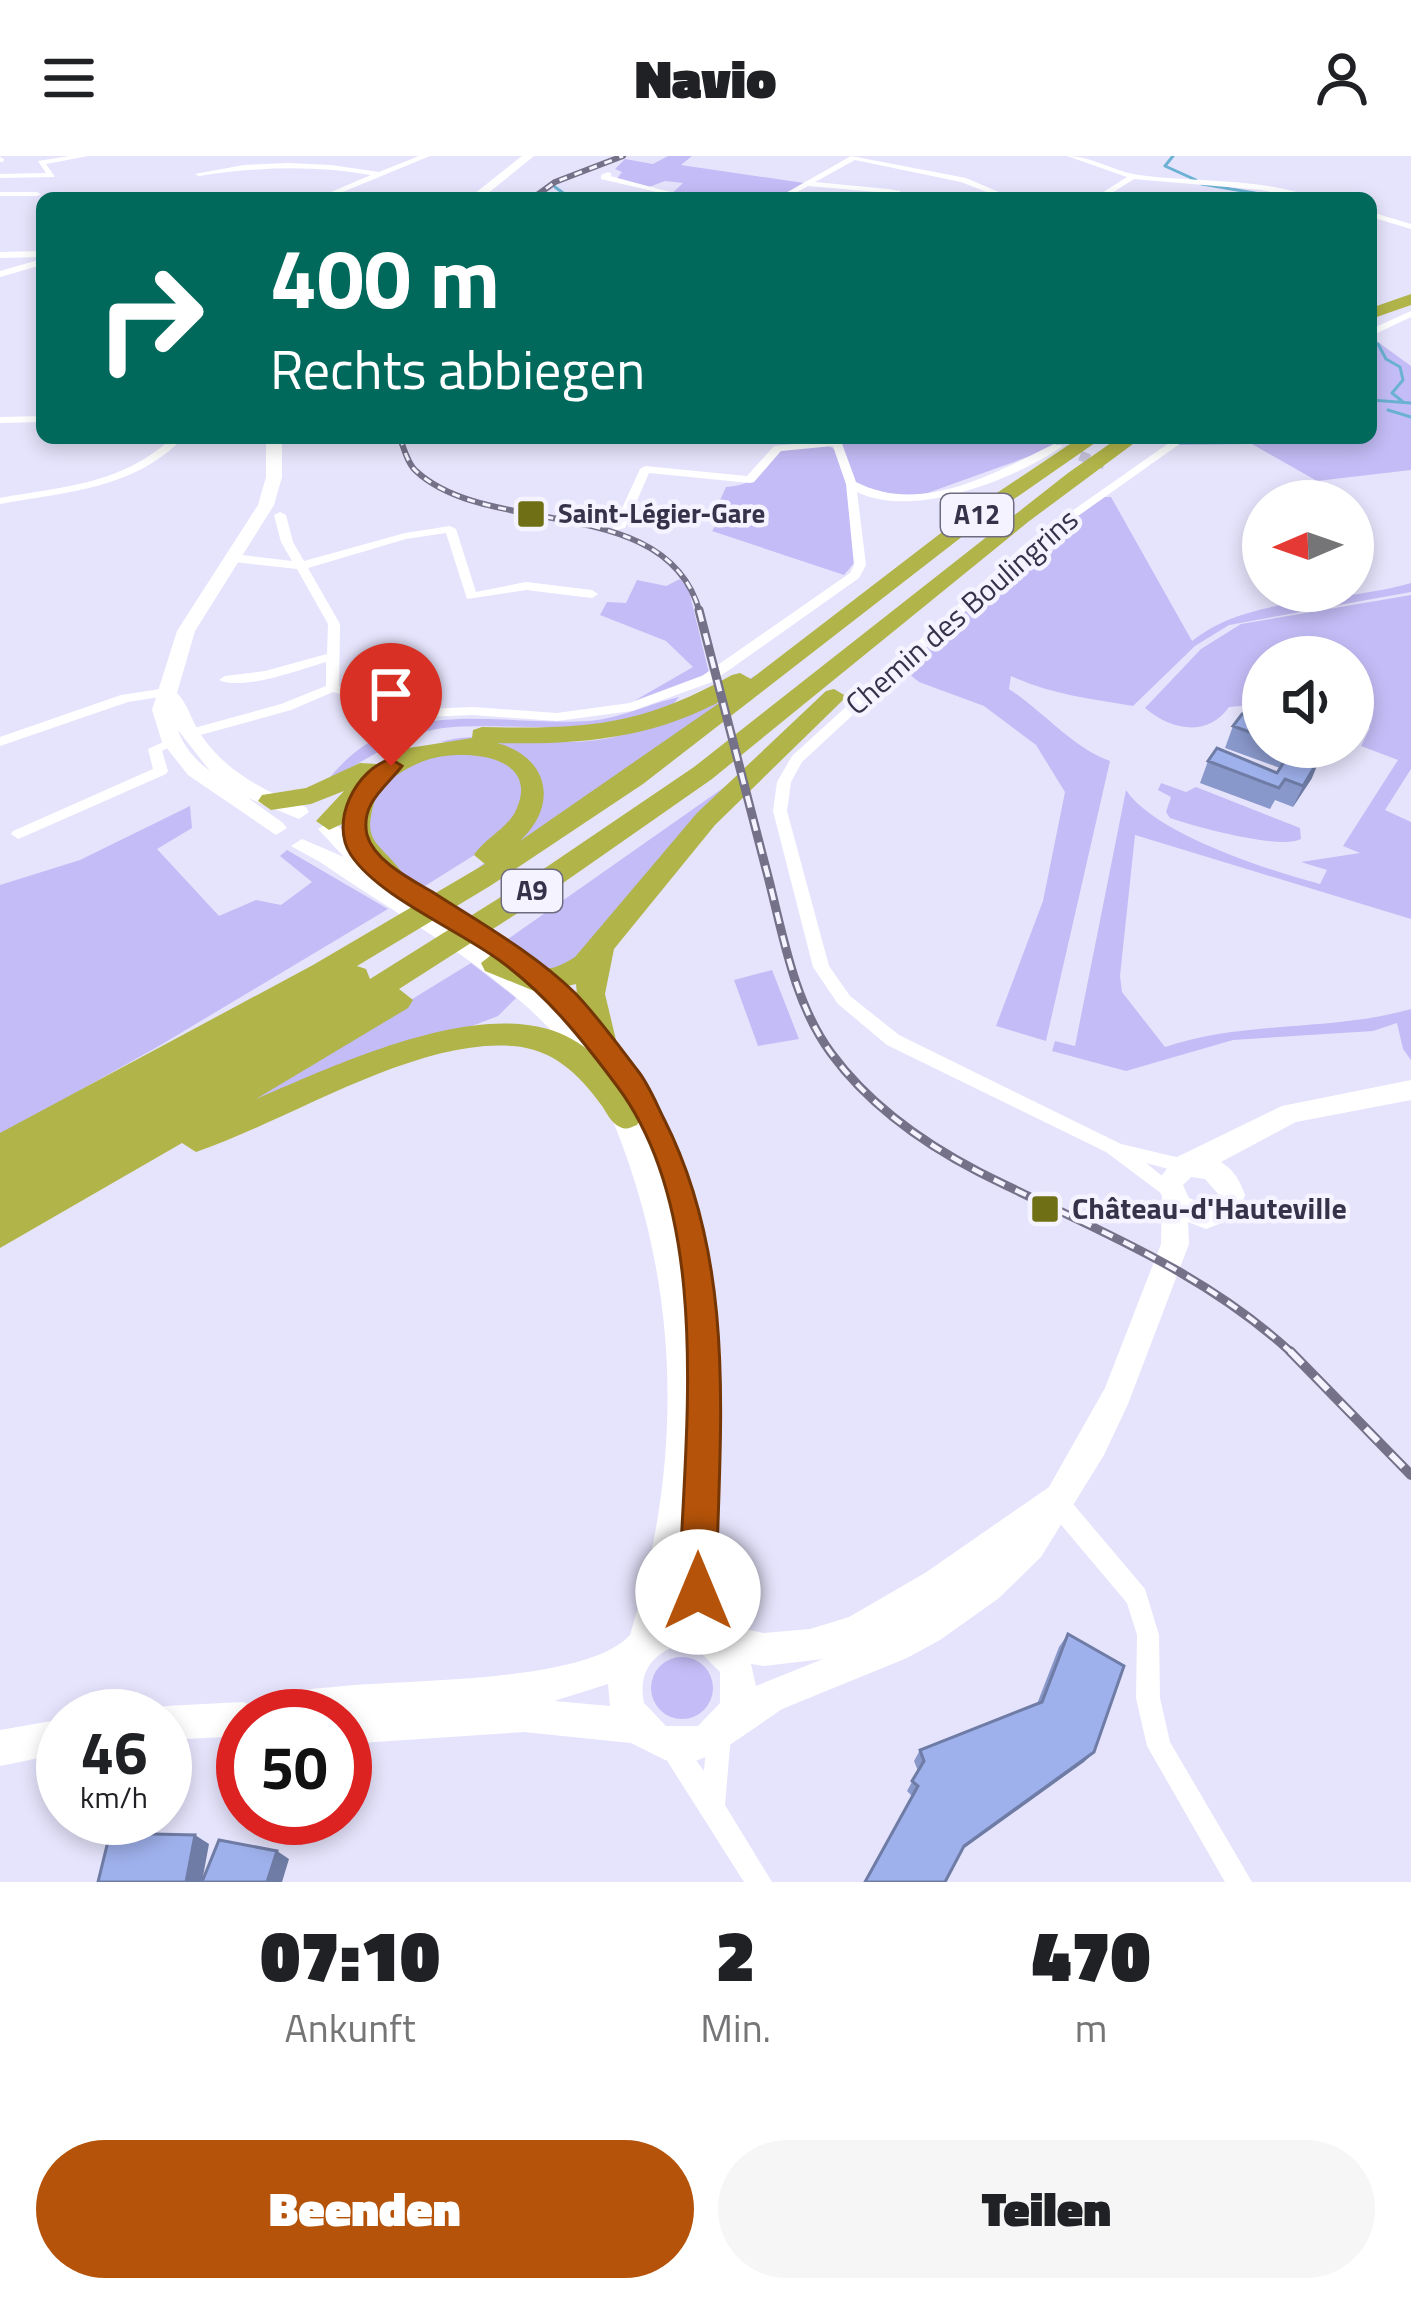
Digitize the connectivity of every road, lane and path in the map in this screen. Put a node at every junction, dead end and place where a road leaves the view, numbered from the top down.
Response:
1 (84, 156) edge
2 (312, 156) edge
3 (426, 156) edge
4 (529, 156) edge
5 (1071, 156) edge
6 (857, 158) edge
7 (303, 163) junction
8 (199, 174) dead end
9 (608, 174) dead end
10 (377, 175) junction
11 (0, 176) edge
12 (1132, 177) junction
13 (809, 184) junction
14 (336, 192) edge
15 (483, 192) edge
16 (666, 192) edge
17 (794, 192) edge
18 (892, 192) edge
19 (994, 192) edge
20 (1108, 192) edge
21 (1282, 192) edge
22 (0, 194) edge
23 (36, 194) edge
24 (1377, 216) edge
25 (1411, 226) edge
26 (0, 255) edge
27 (36, 258) edge
28 (36, 260) edge
29 (0, 274) edge
30 (1411, 289) edge
31 (1411, 299) edge
32 (1377, 301) edge
33 (1377, 312) edge
34 (1411, 314) edge
35 (1377, 330) edge
36 (0, 419) edge
37 (36, 419) edge
38 (171, 444) edge
39 (274, 444) edge
40 (811, 444) edge
41 (837, 444) edge
42 (1060, 444) edge
43 (1083, 444) edge
44 (1123, 444) edge
45 (1174, 444) edge
46 (1107, 452) edge
47 (1127, 474) junction
48 (851, 484) junction
49 (0, 501) edge
50 (280, 515) dead end
51 (1023, 517) junction
52 (619, 529) dead end
53 (234, 558) junction
54 (301, 566) junction
55 (881, 589) junction
56 (592, 594) dead end
57 (332, 656) junction
58 (861, 672) junction
59 (225, 680) dead end
60 (332, 688) junction
61 (167, 692) junction
62 (180, 738) junction
63 (0, 742) edge
64 (371, 774) junction
65 (273, 815) junction
66 (317, 818) junction
67 (18, 834) dead end
68 (302, 846) junction
69 (395, 887) junction
70 (601, 949) junction
71 (502, 958) junction
72 (546, 983) junction
73 (601, 1040) junction
74 (1411, 1090) edge
75 (88, 1100) junction
76 (626, 1116) junction
77 (1242, 1141) junction
78 (1112, 1147) junction
79 (0, 1148) edge
80 (1189, 1165) junction
81 (0, 1176) edge
82 (1229, 1187) junction
83 (1172, 1195) junction
84 (59, 1200) junction
85 (0, 1203) edge
86 (1210, 1217) junction
87 (0, 1233) edge
88 (1175, 1244) junction
89 (1055, 1500) junction
90 (713, 1638) junction
91 (640, 1650) junction
92 (372, 1698) edge
93 (372, 1724) edge
94 (639, 1726) junction
95 (722, 1729) junction
96 (36, 1741) edge
97 (670, 1747) junction
98 (0, 1748) edge
99 (713, 1806) junction
100 (759, 1882) edge
101 (1239, 1882) edge

1 - 11 street
2 - 7 street
3 - 10 street
4 - 15 main road
5 - 12 street
6 - 13 street
6 - 19 street
7 - 8 street
7 - 10 street
9 - 16 street
10 - 14 street
12 - 20 street
12 - 21 street
13 - 17 street
13 - 18 street
22 - 23 street
24 - 25 street
26 - 27 street
28 - 29 street
30 - 32 highway
31 - 33 highway
34 - 35 street
36 - 37 street
38 - 49 street
39 - 53 main road
40 - 52 street
41 - 48 street
42 - 48 street
43 - 55 highway, A12
44 - 51 highway, A9
45 - 47 street, Chemin des Boulingrins
46 - 47 street
46 - 81 highway, A9
47 - 78 street, Chemin des Boulingrins
48 - 60 street
50 - 54 street
51 - 58 highway
51 - 85 highway, A9
53 - 54 street
53 - 61 main road
54 - 56 street
54 - 57 street
55 - 64 highway
55 - 75 highway, A12
57 - 59 street
57 - 60 street
58 - 70 highway
58 - 84 highway
60 - 62 street
61 - 62 main road
61 - 63 street
62 - 65 main road
62 - 67 street
64 - 65 highway
64 - 66 highway
64 - 69 highway
64 - 75 highway
65 - 66 main road
65 - 68 main road
66 - 68 main road
66 - 69 main road
68 - 69 main road
69 - 71 main road
70 - 72 highway
70 - 73 highway
71 - 72 highway
71 - 76 main road
72 - 73 main road
73 - 90 main road
74 - 77 main road
75 - 79 highway, A12
76 - 84 highway
76 - 91 main road
77 - 80 main road
77 - 82 main road
78 - 80 street, Chemin des Boulingrins
78 - 83 street, Chemin des Boulingrins
80 - 82 main road
80 - 83 main road
82 - 86 main road
83 - 86 main road
83 - 88 main road
84 - 87 highway
86 - 88 main road
88 - 89 main road
89 - 90 main road
89 - 95 main road
89 - 101 street
90 - 91 main road
90 - 95 main road
91 - 92 main road
91 - 94 main road
93 - 94 main road
94 - 97 main road
95 - 97 main road
95 - 99 street
96 - 98 main road
97 - 99 street
99 - 100 street

